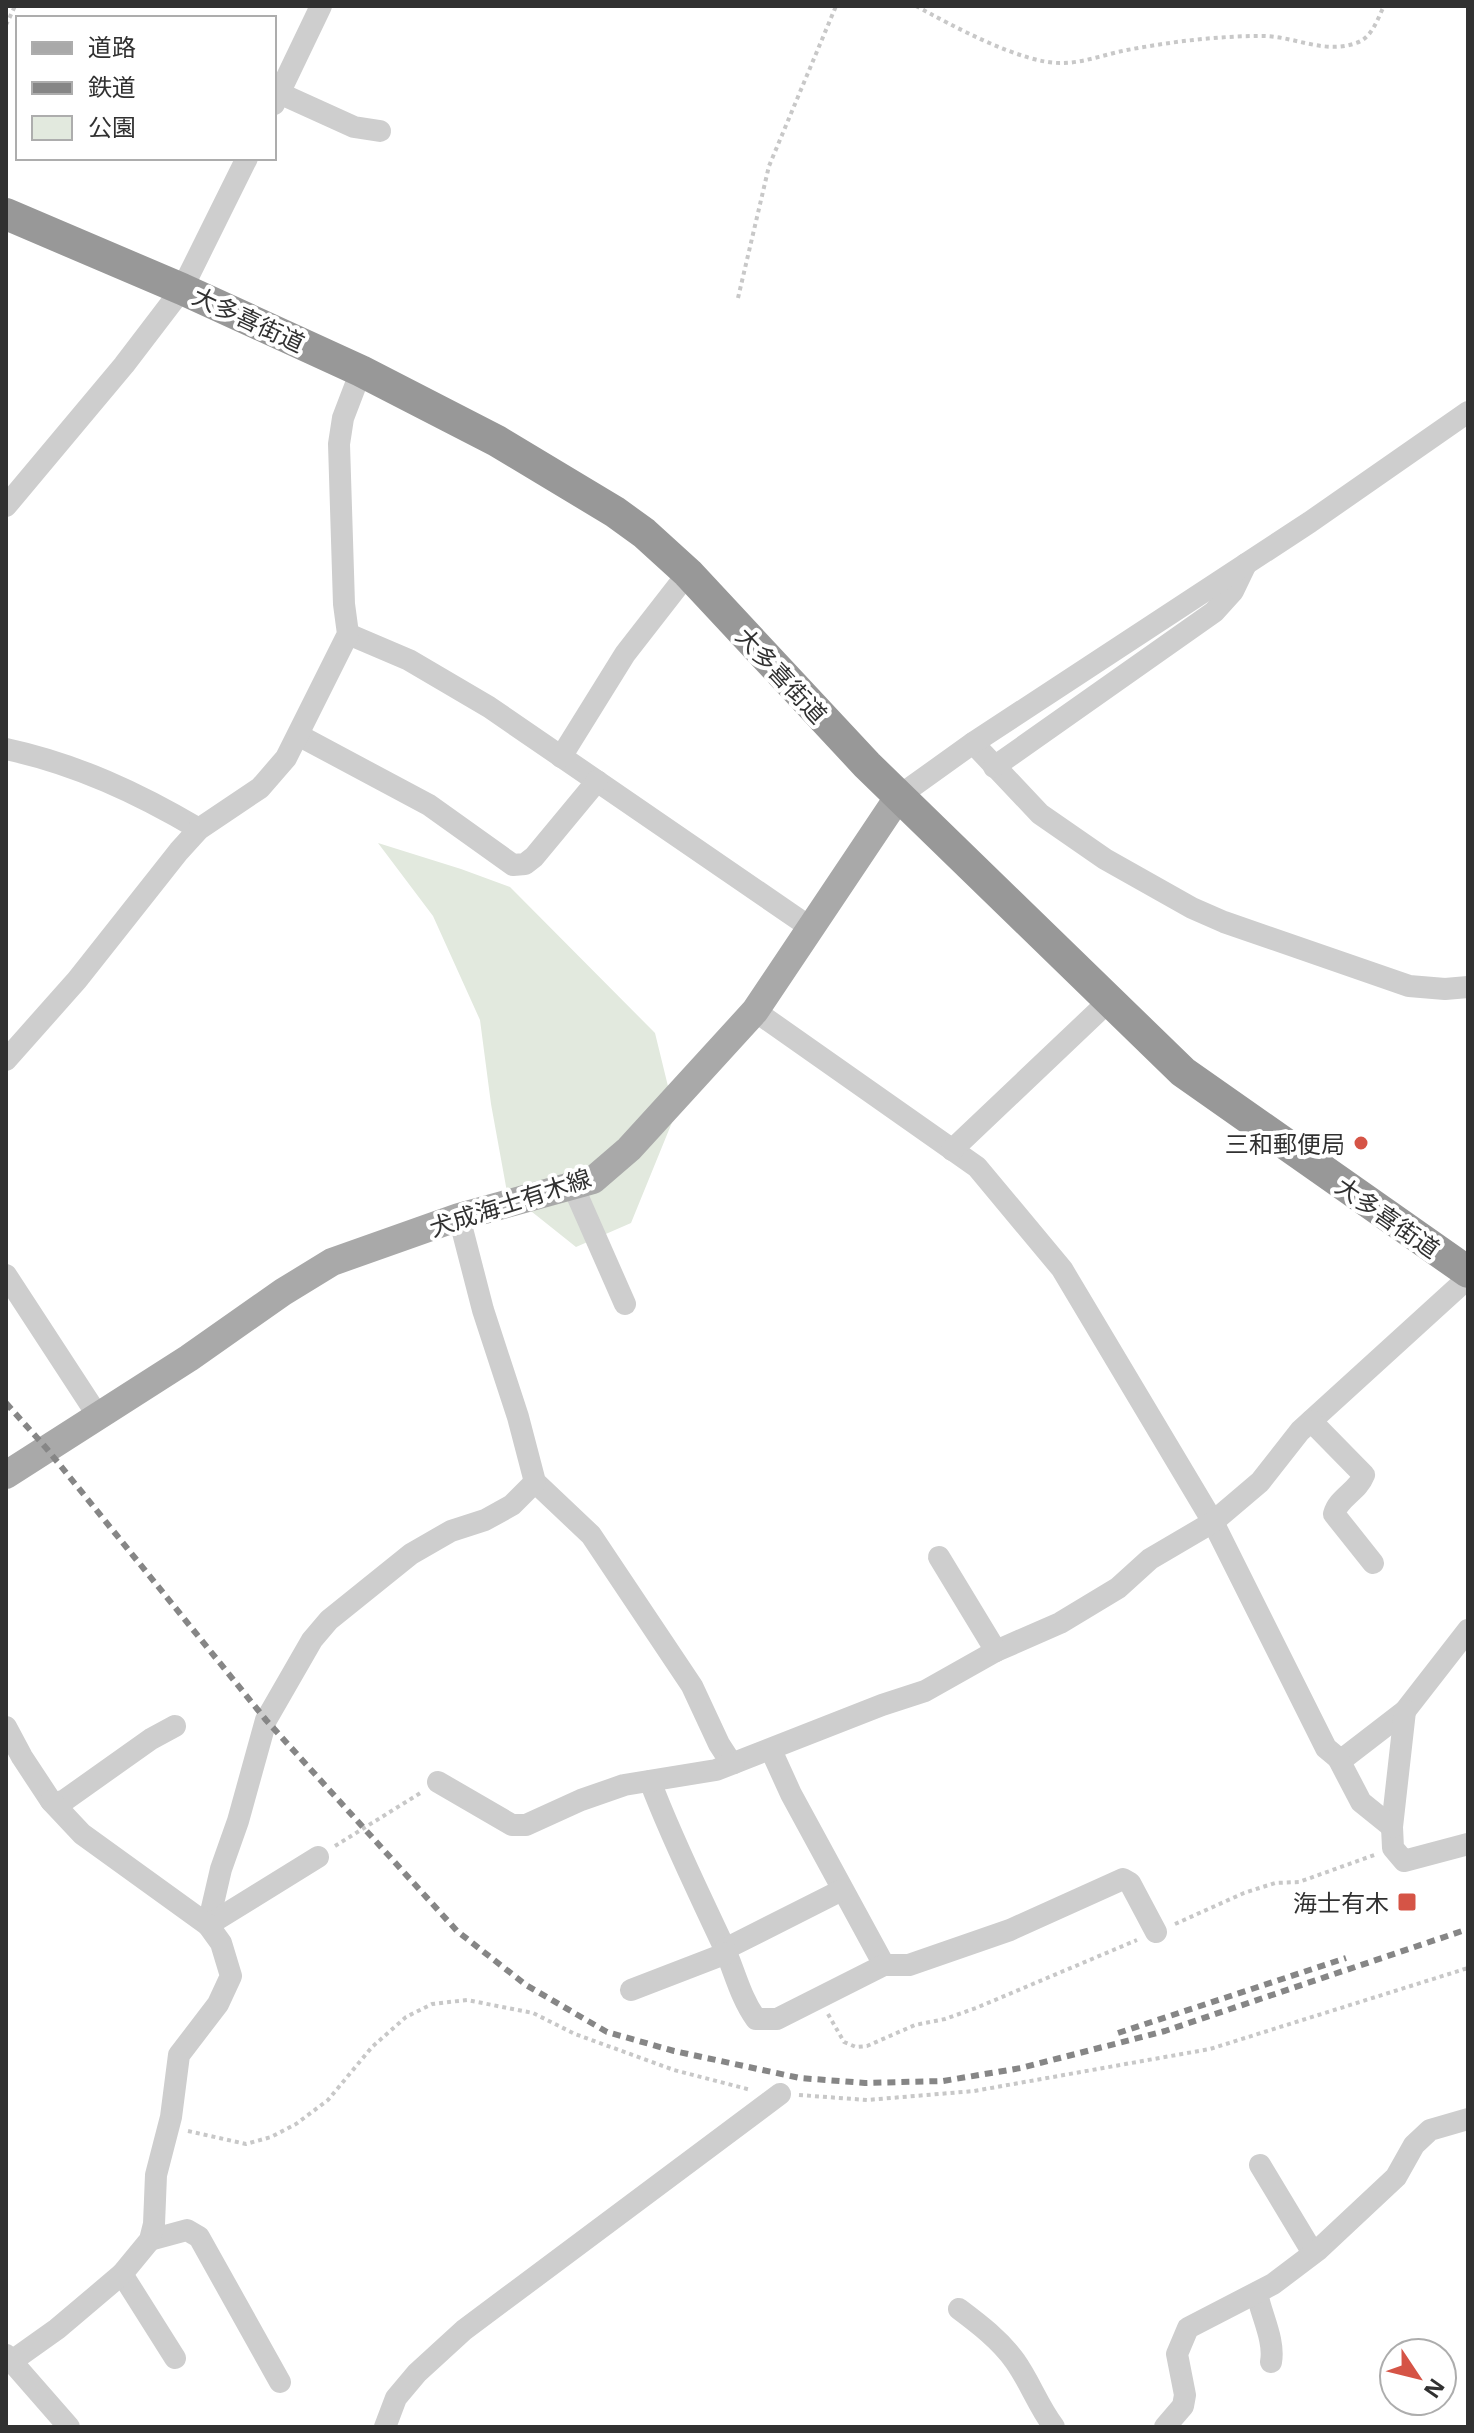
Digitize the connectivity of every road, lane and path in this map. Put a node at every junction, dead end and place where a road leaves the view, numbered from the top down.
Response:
1 (15, 6) edge
2 (321, 6) edge
3 (836, 6) edge
4 (916, 6) edge
5 (1384, 6) edge
6 (6, 25) edge
7 (277, 98) edge
8 (380, 131) dead end
9 (246, 160) edge
10 (6, 214) edge
11 (182, 289) junction
12 (738, 298) dead end
13 (361, 371) junction
14 (1468, 412) edge
15 (6, 506) edge
16 (1246, 563) junction
17 (688, 573) junction
18 (348, 634) junction
19 (298, 735) junction
20 (973, 743) junction
21 (6, 749) edge
22 (561, 757) junction
23 (994, 767) junction
24 (597, 781) junction
25 (899, 796) junction
26 (199, 829) junction
27 (811, 928) junction
28 (1468, 987) edge
29 (1109, 1001) junction
30 (755, 1011) junction
31 (6, 1060) edge
32 (952, 1150) junction
33 (573, 1186) junction
34 (459, 1217) junction
35 (6, 1275) edge
36 (1468, 1275) edge
37 (625, 1304) dead end
38 (98, 1416) junction
39 (1311, 1421) junction
40 (6, 1475) edge
41 (535, 1482) junction
42 (1213, 1522) junction
43 (939, 1557) dead end
44 (1373, 1563) dead end
45 (1468, 1630) edge
46 (996, 1651) junction
47 (1405, 1711) junction
48 (175, 1726) dead end
49 (6, 1727) edge
50 (771, 1750) junction
51 (1338, 1758) junction
52 (734, 1763) junction
53 (650, 1781) junction
54 (438, 1782) joint
55 (51, 1801) junction
56 (1392, 1837) junction
57 (1468, 1844) edge
58 (318, 1857) joint
59 (842, 1890) junction
60 (208, 1925) junction
61 (1156, 1932) junction
62 (726, 1951) junction
63 (884, 1965) junction
64 (1468, 1968) edge
65 (631, 1990) dead end
66 (818, 1998) junction
67 (780, 2094) junction
68 (1468, 2119) edge
69 (167, 2128) junction
70 (1260, 2165) dead end
71 (150, 2240) junction
72 (1313, 2253) junction
73 (122, 2274) junction
74 (1257, 2293) junction
75 (959, 2309) dead end
76 (9, 2358) edge
77 (175, 2358) dead end
78 (1271, 2362) dead end
79 (280, 2382) dead end
80 (69, 2427) edge
81 (385, 2427) edge
82 (1054, 2427) edge
83 (1165, 2427) edge

1 - 6 path
2 - 7 street
3 - 12 path
4 - 5 path
7 - 8 street
9 - 11 street
10 - 11 highway, 大多喜街道
11 - 13 highway, 大多喜街道
11 - 15 street
13 - 17 highway, 大多喜街道
13 - 18 street
14 - 16 street
16 - 20 street
16 - 23 street
17 - 22 street
17 - 25 highway, 大多喜街道
18 - 19 street
18 - 22 street
19 - 24 street
19 - 26 street
20 - 23 street
20 - 25 street
21 - 26 street
22 - 24 street
23 - 28 street
24 - 27 street
25 - 27 main road, 犬成海士有木線
25 - 29 highway, 大多喜街道
26 - 31 street
27 - 30 main road, 犬成海士有木線
29 - 32 street
29 - 36 highway, 大多喜街道
30 - 32 street
30 - 33 main road, 犬成海士有木線
32 - 42 street
33 - 34 main road, 犬成海士有木線
33 - 37 street
34 - 38 main road, 犬成海士有木線
34 - 41 street
35 - 38 street
36 - 39 street
38 - 40 main road, 犬成海士有木線
39 - 42 street
39 - 44 street
41 - 52 street
41 - 60 street
42 - 46 street
42 - 51 street
43 - 46 street
45 - 47 street
46 - 50 street
47 - 51 street
47 - 56 street
48 - 55 street
49 - 55 street
50 - 52 street
50 - 59 street
51 - 56 street
52 - 53 street
53 - 54 street
53 - 62 street
54 - 58 path
55 - 60 street
56 - 57 street
56 - 61 path
58 - 60 street
59 - 62 street
59 - 63 street
60 - 69 street
61 - 63 street
61 - 66 path
62 - 65 street
62 - 66 street
63 - 66 street
64 - 67 path
67 - 69 path
67 - 81 street
68 - 72 street
69 - 71 street
70 - 72 street
71 - 73 street
71 - 79 street
72 - 74 street
73 - 76 street
73 - 77 street
74 - 78 street
74 - 83 street
75 - 82 street
76 - 80 street

